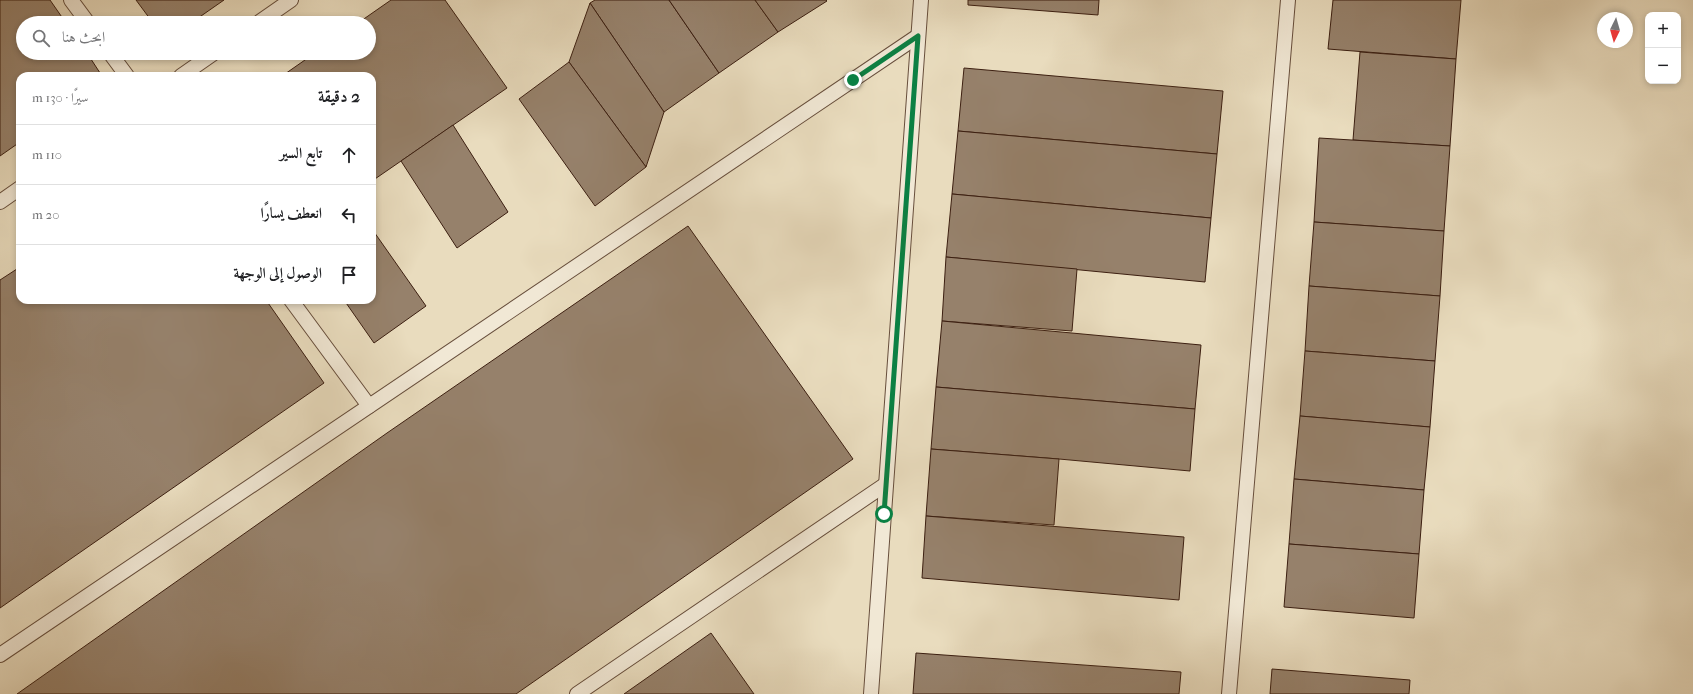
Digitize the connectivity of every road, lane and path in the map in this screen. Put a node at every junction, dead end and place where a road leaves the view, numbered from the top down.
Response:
1 (71, 0) edge
2 (291, 0) edge
3 (921, 0) edge
4 (1288, 0) edge
5 (83, 16) edge
6 (268, 16) edge
7 (918, 36) junction
8 (115, 60) edge
9 (204, 60) edge
10 (124, 72) edge
11 (187, 72) edge
12 (16, 191) edge
13 (0, 202) edge
14 (294, 304) edge
15 (369, 406) junction
16 (886, 484) junction
17 (0, 655) edge
18 (576, 694) edge
19 (871, 694) edge
20 (1229, 694) edge

1 - 5 lane
2 - 6 lane
3 - 7 lane
4 - 20 lane
7 - 15 lane
7 - 16 lane
8 - 10 lane
9 - 11 lane
12 - 13 lane
14 - 15 lane
15 - 17 lane
16 - 18 lane
16 - 19 lane

